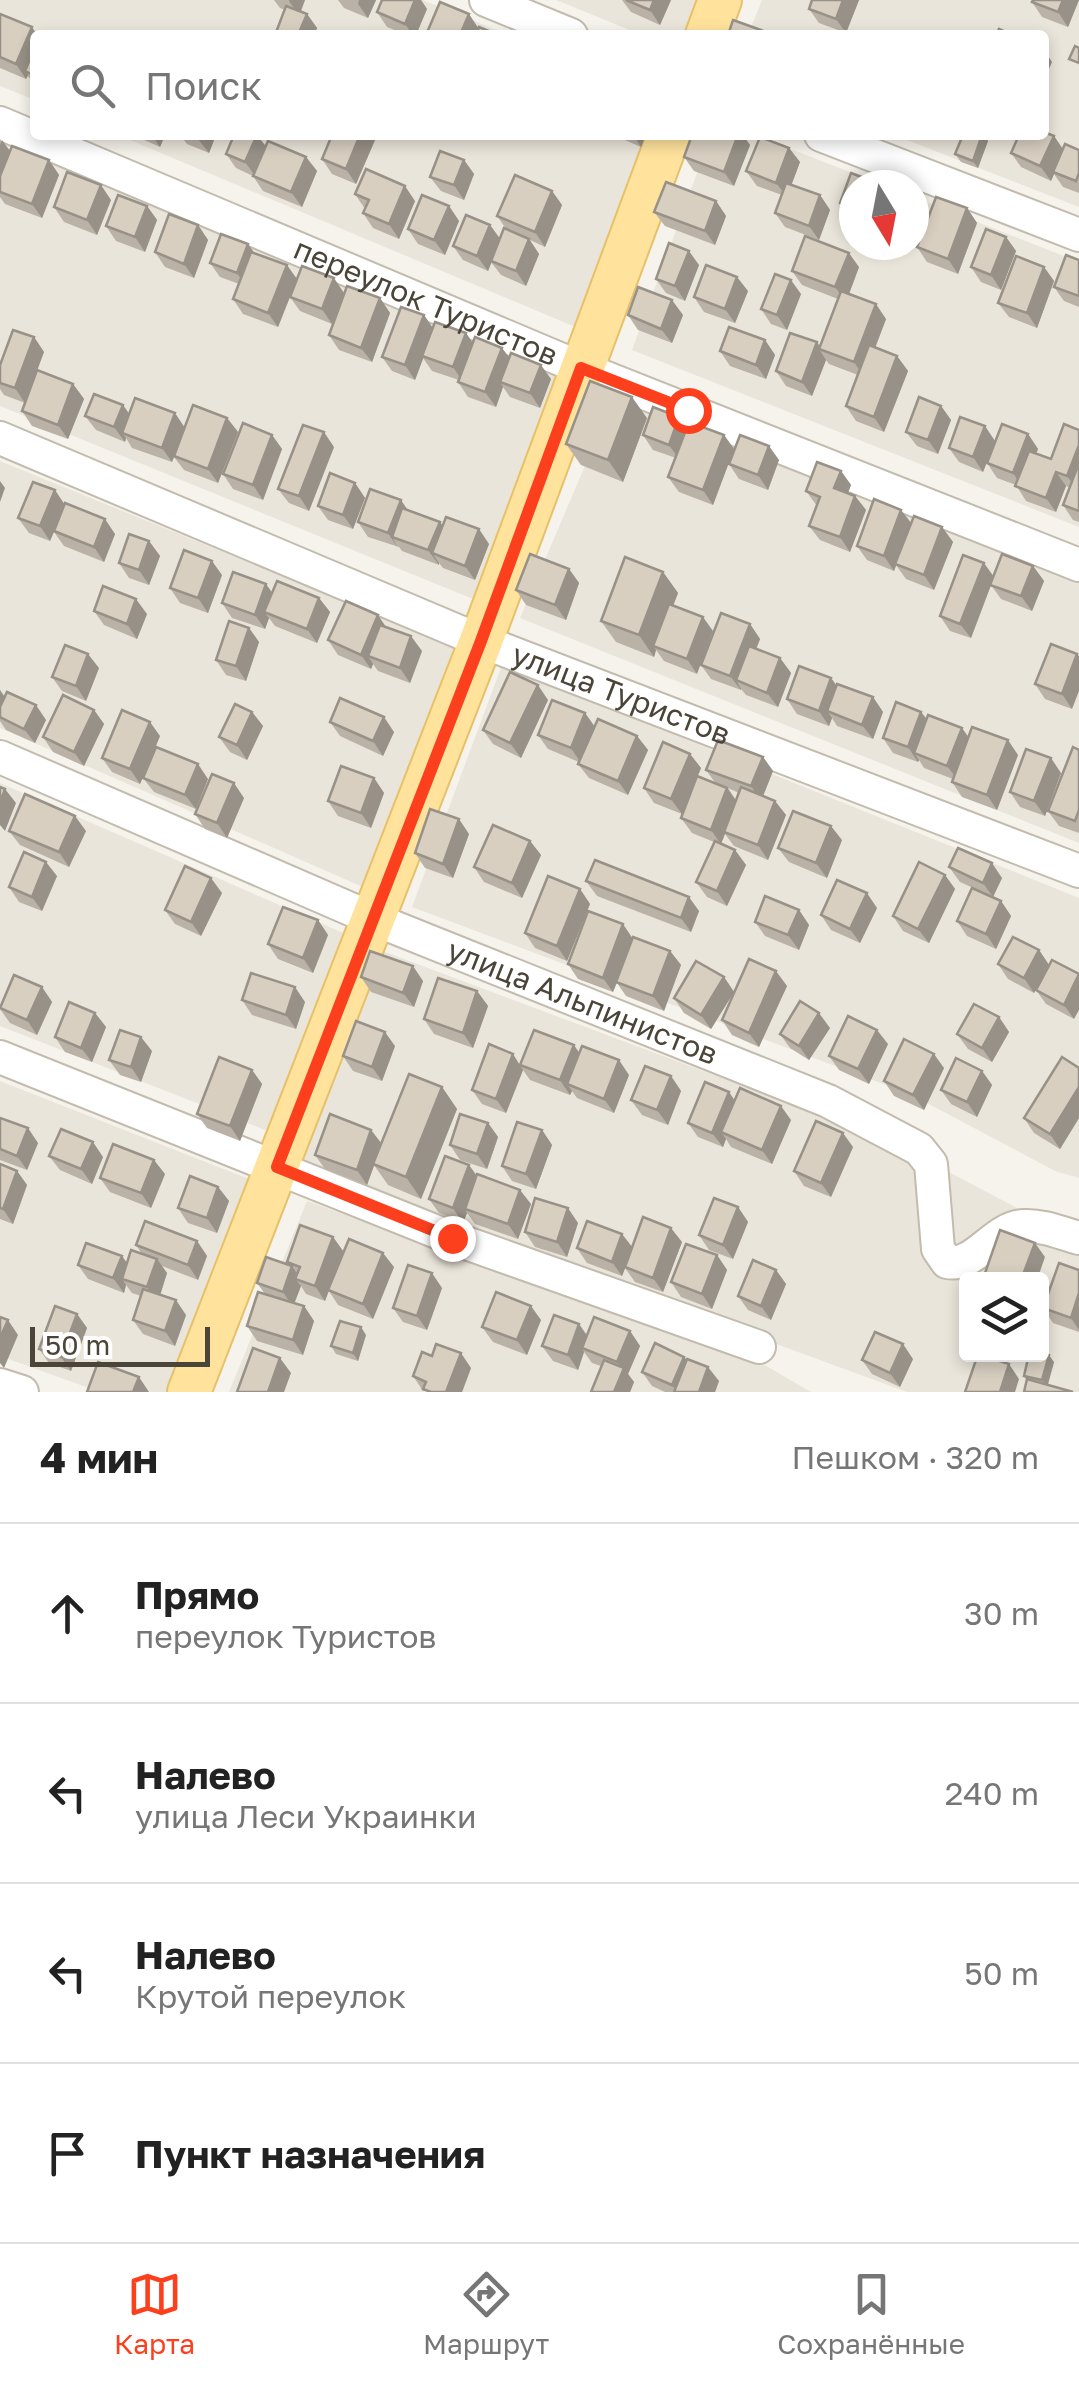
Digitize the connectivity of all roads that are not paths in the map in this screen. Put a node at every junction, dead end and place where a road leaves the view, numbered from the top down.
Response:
1 (486, 0) edge
2 (720, 0) edge
3 (559, 30) edge
4 (708, 30) edge
5 (0, 123) edge
6 (30, 136) edge
7 (40, 140) edge
8 (667, 140) edge
9 (834, 140) edge
10 (1079, 235) edge
11 (581, 368) junction
12 (0, 438) edge
13 (1079, 565) edge
14 (481, 641) junction
15 (0, 757) edge
16 (1079, 871) edge
17 (371, 918) junction
18 (0, 1057) edge
19 (277, 1167) junction
20 (1079, 1238) edge
21 (759, 1348) dead end
22 (0, 1384) edge
23 (22, 1392) edge
24 (189, 1392) edge

1 - 3 street
2 - 4 main road
5 - 6 street, переулок Туристов
7 - 11 street, переулок Туристов
8 - 11 main road
9 - 10 street
11 - 13 street, переулок Туристов
11 - 14 main road
12 - 14 street, улица Туристов
14 - 16 street, улица Туристов
14 - 17 main road
15 - 17 street, улица Альпинистов
17 - 19 main road
17 - 20 street, улица Альпинистов
18 - 19 street
19 - 21 street
19 - 24 main road
22 - 23 street

